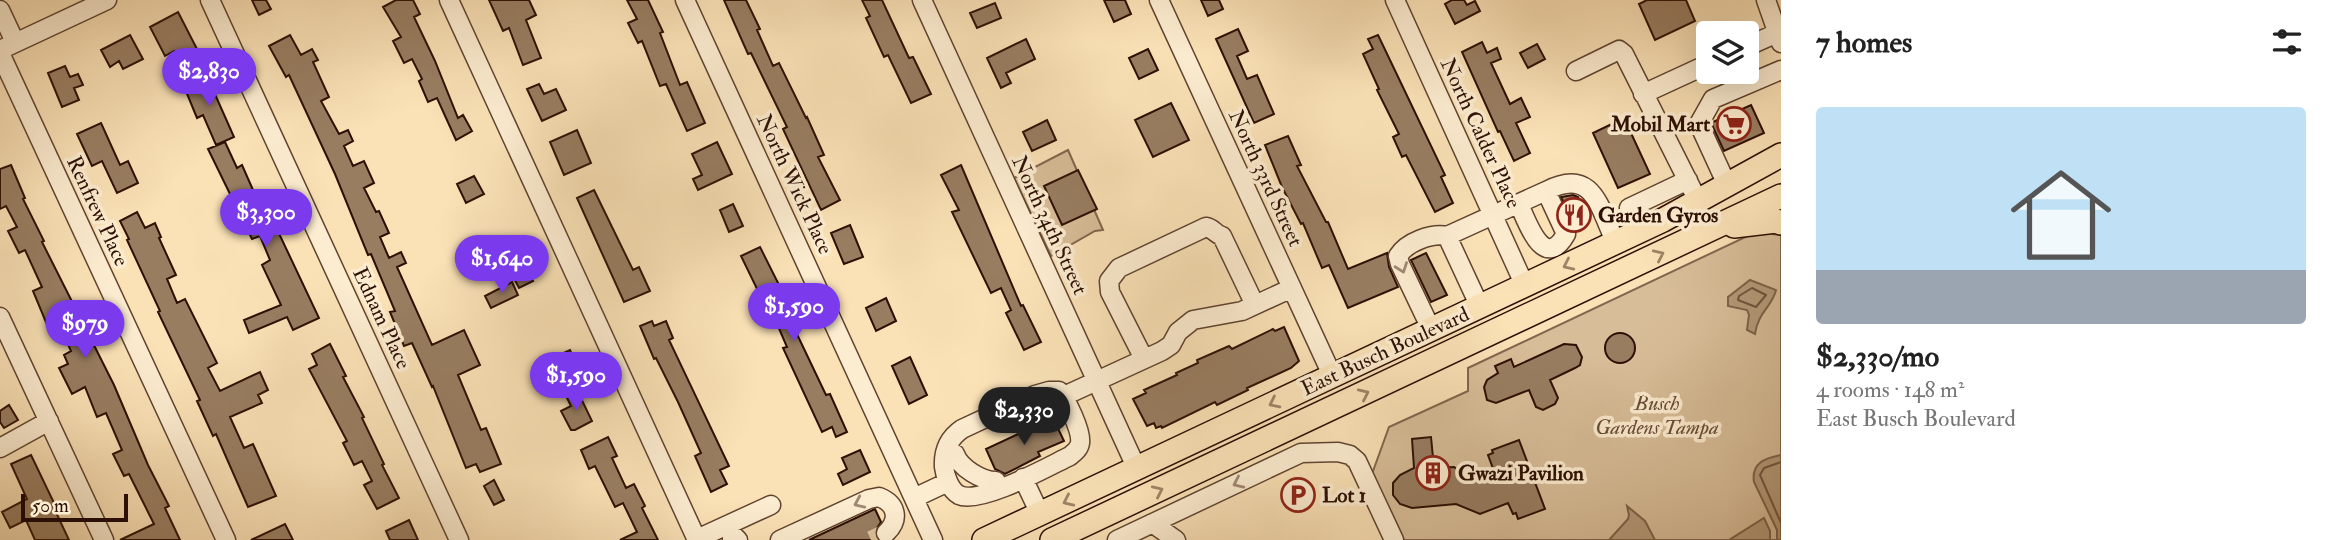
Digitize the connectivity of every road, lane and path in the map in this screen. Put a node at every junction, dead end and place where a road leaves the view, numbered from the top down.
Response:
1 (107, 0) edge
2 (210, 0) edge
3 (449, 0) edge
4 (685, 0) edge
5 (922, 0) edge
6 (1160, 0) edge
7 (1395, 0) edge
8 (1772, 5) edge
9 (0, 10) edge
10 (1779, 38) edge
11 (1759, 43) edge
12 (5, 49) edge
13 (1781, 69) edge
14 (1696, 70) edge
15 (1576, 71) dead end
16 (1643, 94) junction
17 (1781, 155) edge
18 (1729, 184) junction
19 (1546, 191) junction
20 (1693, 191) junction
21 (1781, 196) edge
22 (1519, 204) junction
23 (1492, 214) junction
24 (1781, 223) edge
25 (1713, 229) junction
26 (1640, 232) junction
27 (1447, 236) junction
28 (1616, 243) junction
29 (1525, 286) junction
30 (1292, 288) junction
31 (1255, 305) junction
32 (1480, 307) junction
33 (0, 317) edge
34 (1431, 330) junction
35 (1144, 359) junction
36 (1332, 375) junction
37 (1395, 379) junction
38 (1097, 381) junction
39 (1064, 396) junction
40 (988, 417) junction
41 (48, 421) junction
42 (1081, 442) junction
43 (0, 448) edge
44 (1137, 469) junction
45 (1023, 478) junction
46 (948, 482) junction
47 (914, 498) junction
48 (771, 505) dead end
49 (1040, 514) junction
50 (1152, 523) junction
51 (886, 533) dead end
52 (733, 535) edge
53 (104, 540) edge
54 (226, 540) edge
55 (459, 540) edge
56 (697, 540) edge
57 (780, 540) edge
58 (933, 540) edge
59 (984, 540) edge
60 (1043, 540) edge
61 (1052, 540) edge
62 (1117, 540) edge
63 (1176, 540) edge
64 (1394, 540) edge

1 - 12 street
2 - 55 street, Ednam Place
3 - 56 street
4 - 47 street, North Wick Place
5 - 38 street, North 34th Street
6 - 30 street, North 33rd Street
7 - 23 street, North Calder Place
8 - 10 street
9 - 12 street, Renfrew Place
10 - 11 street
12 - 54 street, Renfrew Place
13 - 18 street
14 - 16 street
15 - 16 street
16 - 20 street
17 - 18 main road, East Busch Boulevard
18 - 20 main road, East Busch Boulevard
19 - 22 street
19 - 22 street
19 - 28 street
20 - 26 main road, East Busch Boulevard
20 - 26 street
21 - 25 main road, East Busch Boulevard
22 - 23 street
23 - 27 street
23 - 29 street, North Calder Place
24 - 25 main road
37 -> 25 main road, East Busch Boulevard
26 - 28 main road, East Busch Boulevard
27 - 32 street
27 -> 34 street
28 -> 29 main road, East Busch Boulevard
29 - 32 main road, East Busch Boulevard
29 - 37 main road
30 - 31 street
30 - 36 street, North 33rd Street
31 - 35 street
31 - 35 street
32 - 34 main road, East Busch Boulevard
33 - 41 street
34 - 36 main road, East Busch Boulevard
35 - 38 street
36 -> 44 main road, East Busch Boulevard
61 -> 37 main road, East Busch Boulevard
38 - 39 street
38 - 44 street, North 34th Street
39 - 40 street
39 - 42 street
40 - 42 street
40 - 46 street
41 - 43 street
41 - 53 street
42 - 45 street
44 -> 49 main road, East Busch Boulevard
44 - 60 main road
45 - 46 street
45 - 49 street
46 - 47 street
47 - 58 street, North Wick Place
48 - 52 street
49 - 59 main road, East Busch Boulevard
50 - 62 street
50 - 63 street
64 -> 50 street
51 -> 57 street
52 - 56 street

